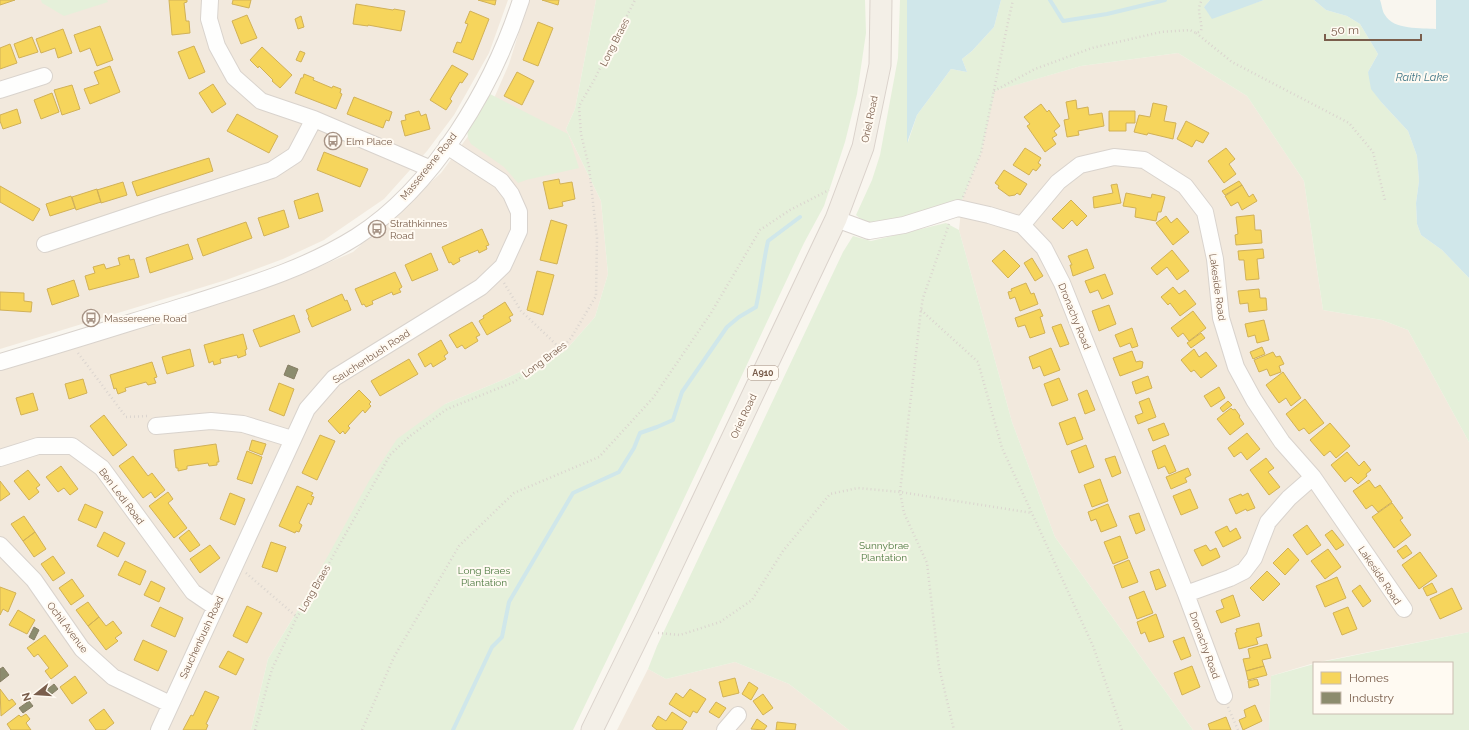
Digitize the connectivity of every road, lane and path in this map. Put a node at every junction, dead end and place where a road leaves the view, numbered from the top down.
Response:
1 (210, 0) edge
2 (521, 0) edge
3 (635, 0) edge
4 (881, 0) edge
5 (1014, 0) edge
6 (1202, 0) edge
7 (1196, 33) junction
8 (44, 76) dead end
9 (0, 90) edge
10 (994, 91) junction
11 (314, 119) junction
12 (447, 146) junction
13 (429, 168) junction
14 (851, 179) junction
15 (1386, 200) dead end
16 (956, 213) junction
17 (836, 219) junction
18 (1022, 225) junction
19 (45, 244) dead end
20 (498, 271) junction
21 (921, 310) junction
22 (561, 349) junction
23 (83, 359) dead end
24 (0, 362) edge
25 (156, 426) joint
26 (292, 439) junction
27 (0, 458) edge
28 (1313, 478) junction
29 (900, 492) junction
30 (1032, 513) junction
31 (0, 545) edge
32 (235, 563) junction
33 (1186, 594) junction
34 (215, 607) junction
35 (1404, 609) dead end
36 (297, 617) junction
37 (643, 626) junction
38 (665, 630) dead end
39 (667, 634) junction
40 (1224, 696) joint
41 (170, 704) junction
42 (738, 715) dead end
43 (159, 730) edge
44 (255, 730) edge
45 (362, 730) edge
46 (592, 730) edge
47 (725, 730) edge
48 (954, 730) edge
49 (1122, 730) edge
50 (1238, 730) edge

1 - 11 street
2 - 12 street, Massereene Road
3 - 22 path, Long Braes
4 - 14 main road, Oriel Road / A910
5 - 10 path
6 - 7 path
7 - 10 path
7 - 15 path
8 - 9 street
10 - 16 path
11 - 13 street
11 - 19 street
12 - 13 street, Massereene Road
12 - 20 street, Sauchenbush Road
13 - 24 street, Massereene Road
14 - 17 main road, Oriel Road / A910
14 - 45 path
16 - 17 street
16 - 18 street, Dronachy Road
16 - 21 path
17 - 37 main road, Oriel Road / A910
18 - 28 street, Lakeside Road
18 - 33 street, Dronachy Road
20 - 22 path
20 - 26 street, Sauchenbush Road
21 - 29 path
21 - 30 path
22 - 36 path, Long Braes
23 - 25 path
25 - 26 street
26 - 32 street, Sauchenbush Road
27 - 34 street, Ben Ledi Road
28 - 33 street
28 - 35 street, Lakeside Road
29 - 30 path
29 - 39 path
29 - 48 path
30 - 49 path
31 - 41 street, Ochil Avenue
32 - 34 street, Sauchenbush Road
32 - 36 path
33 - 40 street, Dronachy Road
34 - 41 street, Sauchenbush Road
36 - 44 path, Long Braes
37 - 39 path
37 - 46 main road, Oriel Road / A910
38 - 39 path
40 - 50 path
41 - 43 street, Sauchenbush Road
42 - 47 street

